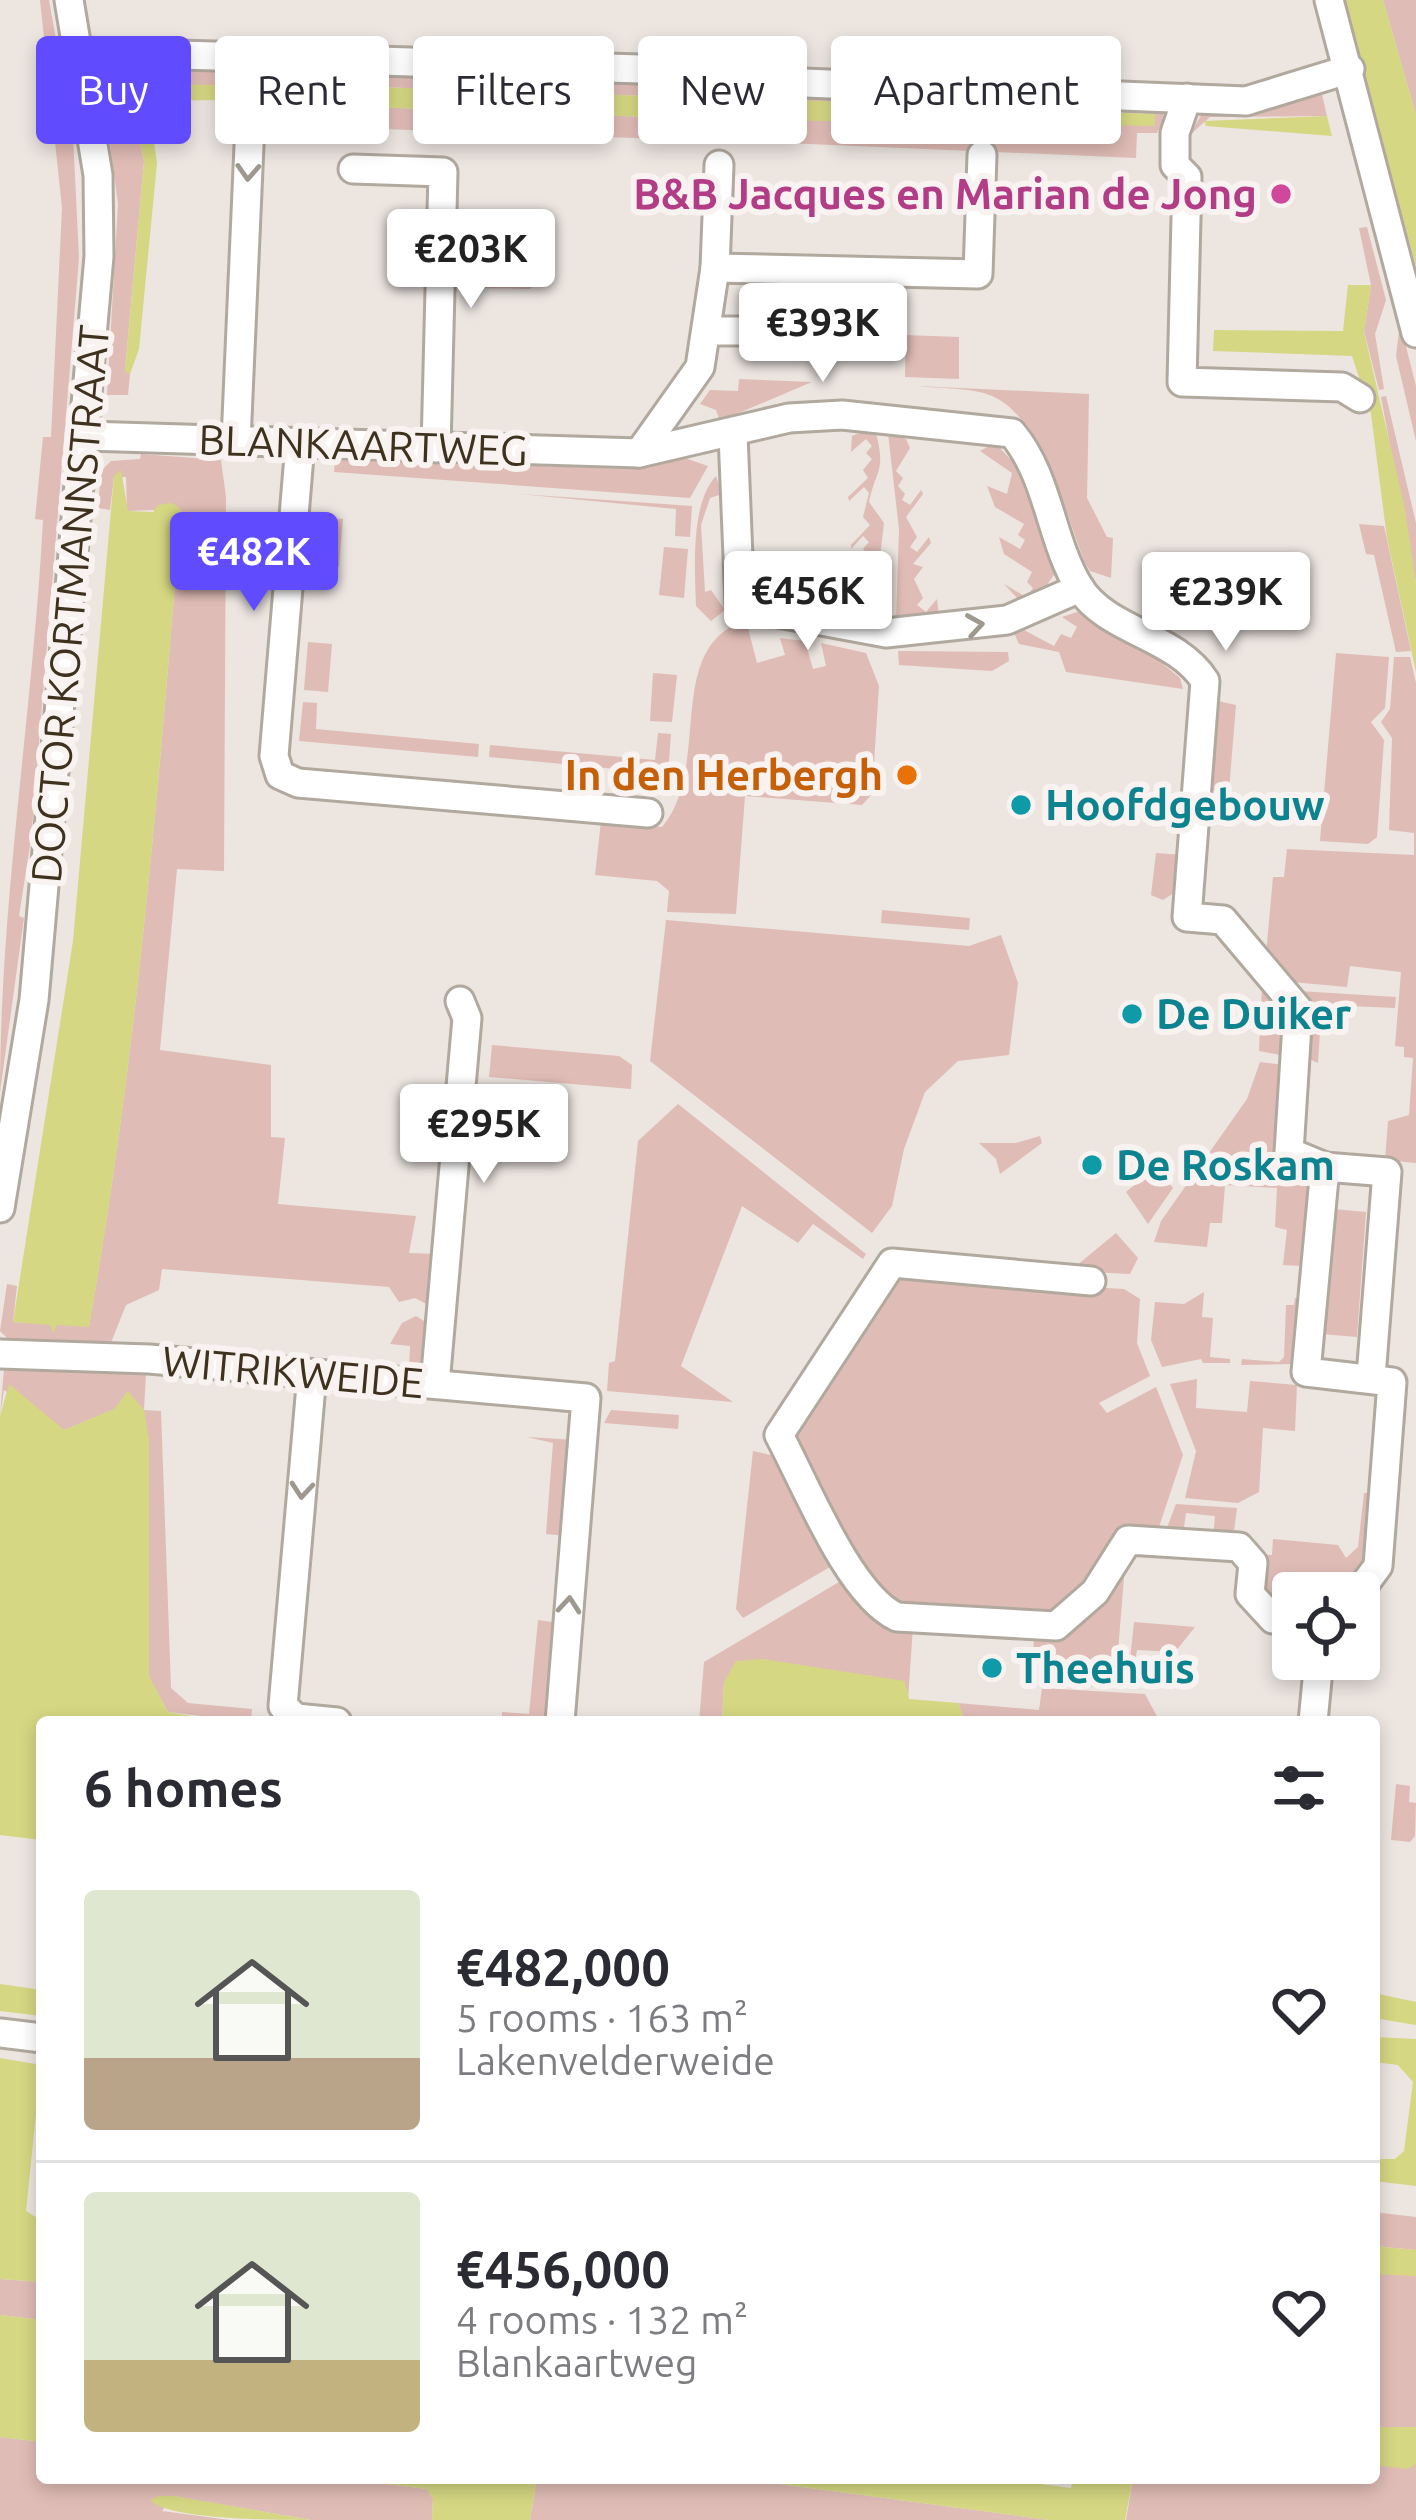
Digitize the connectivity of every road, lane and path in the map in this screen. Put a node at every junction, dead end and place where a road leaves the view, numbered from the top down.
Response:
1 (69, 0) edge
2 (1329, 0) edge
3 (76, 36) edge
4 (389, 61) edge
5 (1350, 69) junction
6 (1186, 98) junction
7 (93, 144) edge
8 (249, 144) edge
9 (982, 155) dead end
10 (719, 165) dead end
11 (353, 169) dead end
12 (715, 268) junction
13 (707, 331) junction
14 (753, 332) dead end
15 (1416, 333) edge
16 (1360, 398) dead end
17 (733, 434) junction
18 (87, 436) junction
19 (236, 441) junction
20 (299, 444) junction
21 (436, 448) junction
22 (639, 453) junction
23 (1079, 588) junction
24 (648, 813) dead end
25 (460, 1001) dead end
26 (1325, 1167) junction
27 (0, 1208) edge
28 (1091, 1281) dead end
29 (0, 1354) edge
30 (312, 1374) junction
31 (1371, 1377) junction
32 (435, 1384) junction
33 (1374, 1572) edge
34 (1272, 1618) edge
35 (1317, 1680) edge
36 (294, 1716) edge
37 (560, 1716) edge
38 (1314, 1716) edge
39 (0, 2033) edge
40 (36, 2037) edge

1 - 3 street, DOCTOR KORTMANNSTRAAT
2 - 5 street
4 - 6 street
5 - 6 street
5 - 15 street
6 - 16 street
7 - 18 street, DOCTOR KORTMANNSTRAAT
8 -> 19 street
9 - 12 street
10 - 12 street
11 - 21 street
12 - 13 street
13 - 14 street
13 - 22 street
17 - 22 street, BLANKAARTWEG
17 - 23 street, BLANKAARTWEG
17 -> 23 street
18 - 19 street, BLANKAARTWEG
18 - 27 street, DOCTOR KORTMANNSTRAAT
19 - 20 street, BLANKAARTWEG
20 - 21 street, BLANKAARTWEG
20 - 24 street
21 - 22 street, BLANKAARTWEG
23 - 26 street
25 - 32 street
26 - 31 street
26 - 31 street
28 - 34 street
29 - 30 street, WITRIKWEIDE
30 - 32 street, WITRIKWEIDE
30 -> 36 street
31 - 33 street
37 -> 32 street, WITRIKWEIDE
35 - 38 street
39 - 40 street

